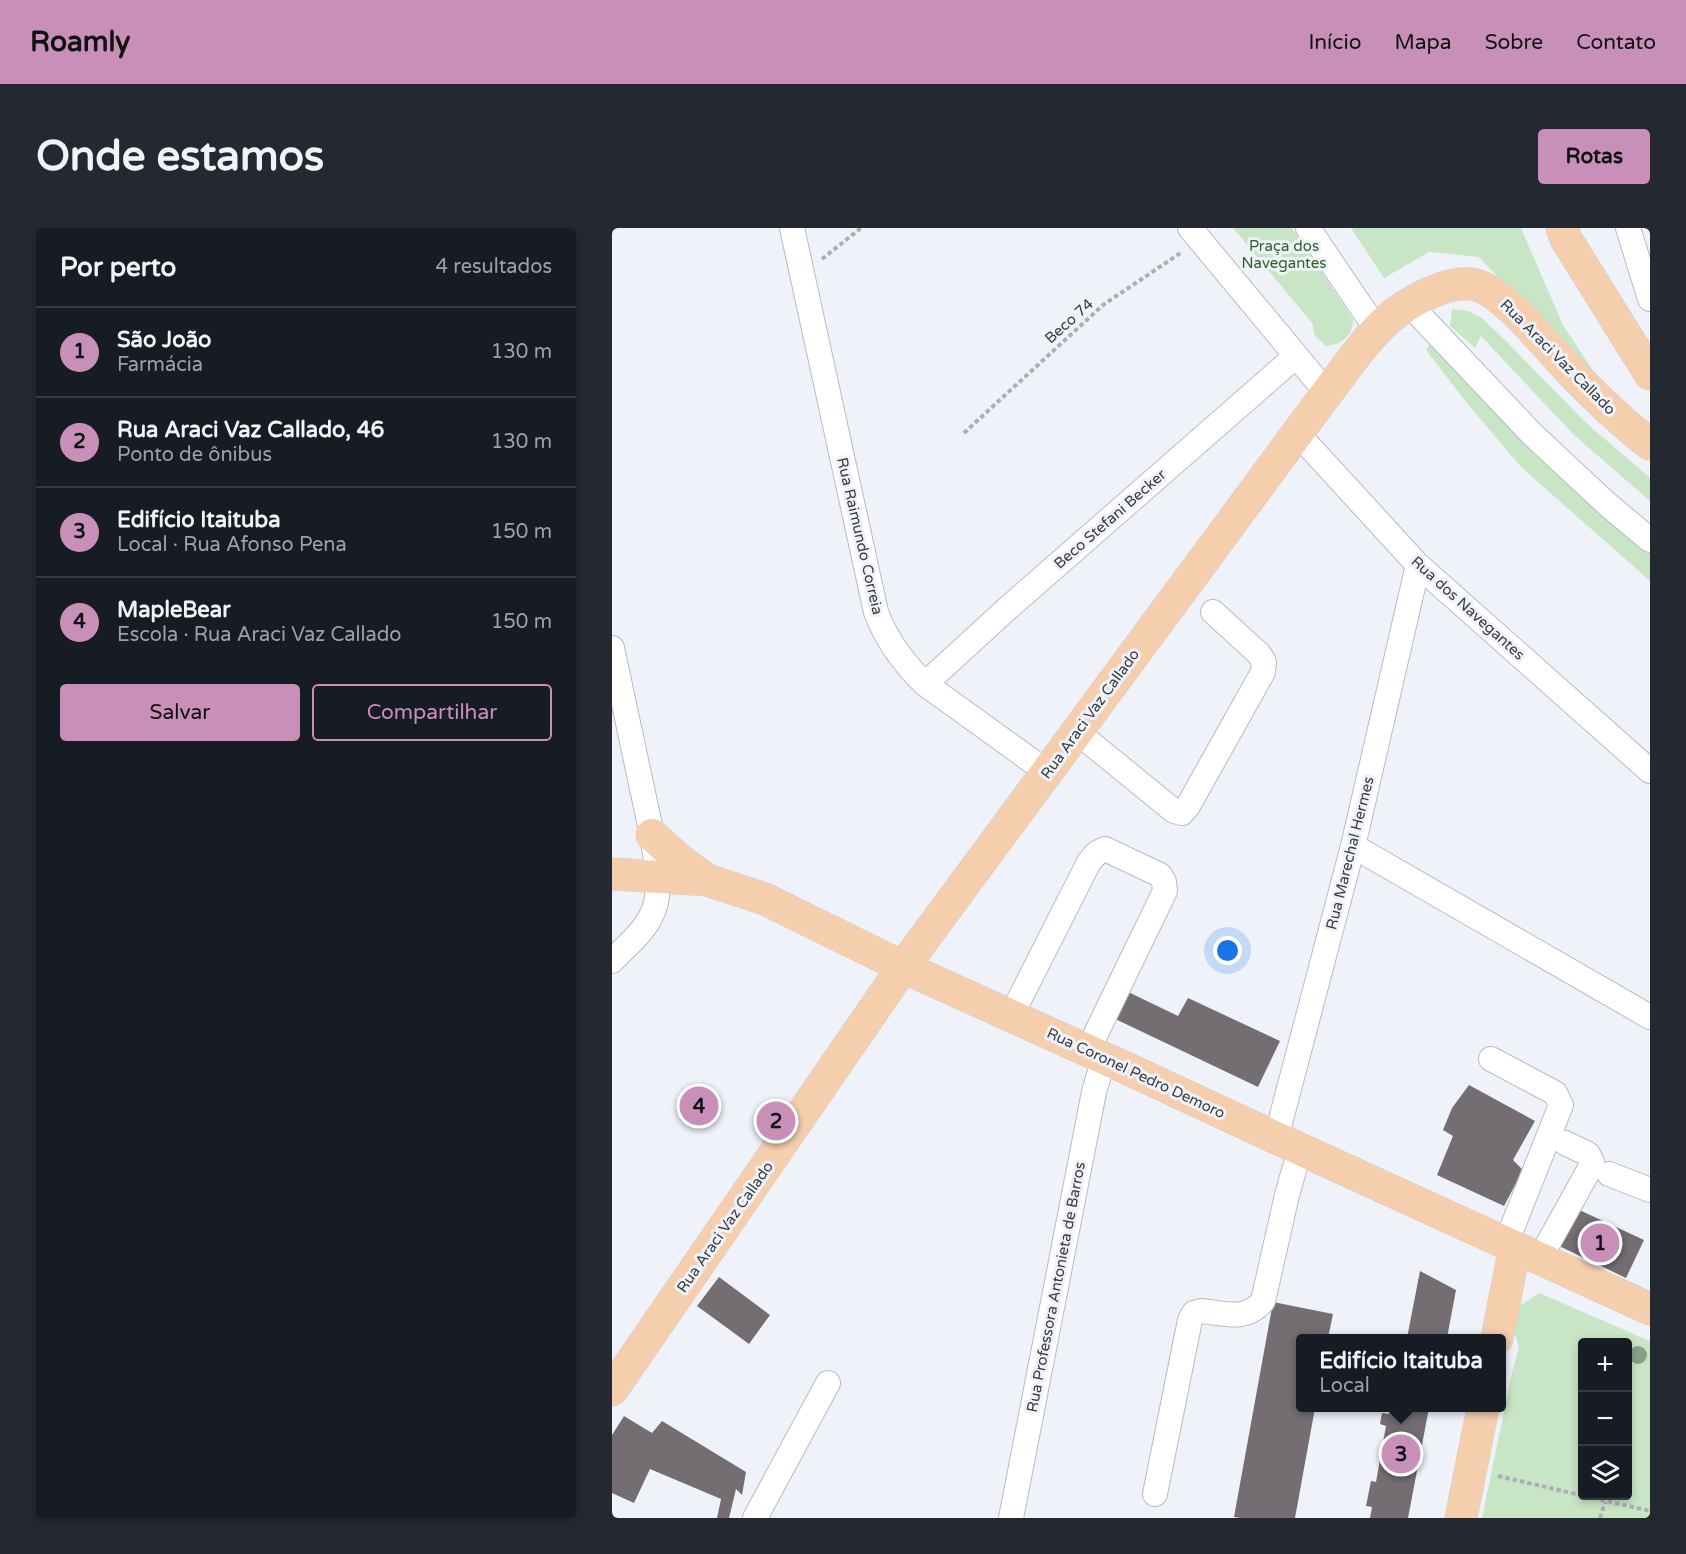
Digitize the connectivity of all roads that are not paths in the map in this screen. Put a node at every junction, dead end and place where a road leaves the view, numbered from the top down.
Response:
1 (792, 228) edge
2 (1308, 228) edge
3 (1562, 228) edge
4 (1628, 228) edge
5 (1195, 234) edge
6 (1650, 298) edge
7 (1409, 304) junction
8 (1377, 330) junction
9 (1296, 356) junction
10 (1650, 374) edge
11 (1327, 393) junction
12 (1297, 433) junction
13 (1650, 444) edge
14 (1650, 540) edge
15 (1418, 565) junction
16 (1213, 612) dead end
17 (612, 648) edge
18 (925, 684) junction
19 (1077, 732) junction
20 (1650, 771) edge
21 (1047, 772) junction
22 (652, 835) junction
23 (1353, 846) junction
24 (612, 874) edge
25 (657, 876) junction
26 (707, 880) junction
27 (612, 961) edge
28 (903, 967) junction
29 (1011, 1016) junction
30 (1650, 1017) edge
31 (1096, 1054) junction
32 (1491, 1059) dead end
33 (1286, 1143) junction
34 (1565, 1143) dead end
35 (1609, 1174) dead end
36 (1650, 1190) edge
37 (1520, 1250) junction
38 (1650, 1308) edge
39 (1498, 1334) edge
40 (828, 1383) dead end
41 (612, 1390) edge
42 (1482, 1412) edge
43 (1155, 1494) dead end
44 (755, 1518) edge
45 (1011, 1518) edge
46 (1461, 1518) edge

1 - 18 street, Rua Raimundo Correia
2 - 8 street
3 - 10 main road
4 - 6 street
5 - 9 street
7 - 8 main road, Rua Araci Vaz Callado
7 - 13 main road, Rua Araci Vaz Callado
7 - 14 street
8 - 11 main road, Rua Araci Vaz Callado
9 - 11 street
9 - 18 street, Beco Stefani Becker
11 - 12 main road, Rua Araci Vaz Callado
12 - 15 street, Rua dos Navegantes
12 - 19 main road, Rua Araci Vaz Callado
15 - 20 street, Rua dos Navegantes
15 - 23 street, Rua Marechal Hermes
16 - 19 street
17 - 22 street
18 - 21 street, Rua Raimundo Correia
19 - 21 main road, Rua Araci Vaz Callado
21 - 28 main road, Rua Araci Vaz Callado
22 - 25 street
22 - 26 main road
23 - 30 street
23 - 33 street, Rua Marechal Hermes
24 - 25 main road, Rua Coronel Pedro Demoro
25 - 26 main road, Rua Coronel Pedro Demoro
25 - 27 street
26 - 28 main road, Rua Coronel Pedro Demoro
28 - 29 main road, Rua Coronel Pedro Demoro
28 - 41 main road, Rua Araci Vaz Callado
29 - 31 main road, Rua Coronel Pedro Demoro
29 - 31 street, Rua Professora Antonieta de Barros
31 - 33 main road, Rua Coronel Pedro Demoro
31 - 45 street, Rua Professora Antonieta de Barros
32 - 37 street
33 - 37 main road, Rua Coronel Pedro Demoro
33 - 43 street, Rua Marechal Hermes
34 - 37 street
35 - 36 street
37 - 38 main road, Rua Coronel Pedro Demoro
37 - 39 main road
40 - 44 street
42 - 46 main road

